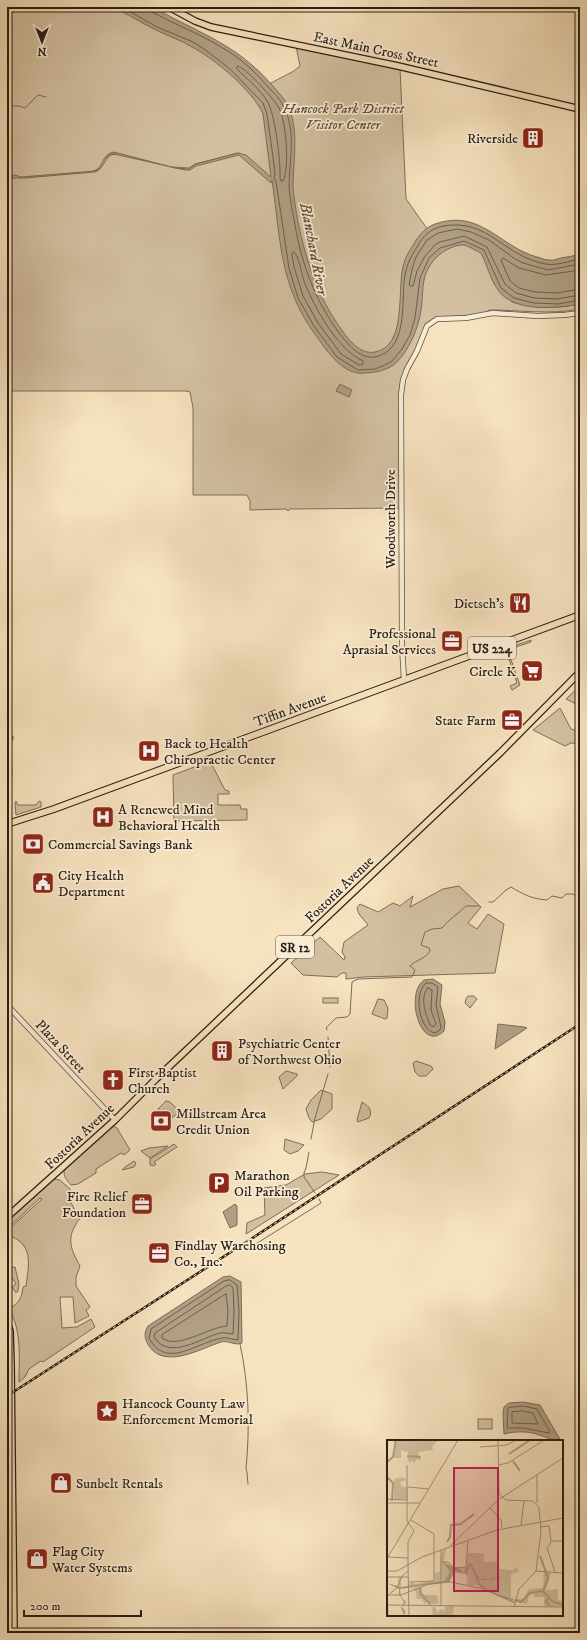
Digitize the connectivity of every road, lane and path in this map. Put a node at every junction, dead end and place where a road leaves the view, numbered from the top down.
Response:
1 (169, 7) edge
2 (580, 109) edge
3 (580, 313) edge
4 (580, 615) edge
5 (580, 672) edge
6 (404, 680) junction
7 (7, 824) edge
8 (7, 1005) edge
9 (115, 1120) junction
10 (7, 1217) edge
11 (7, 1322) edge
12 (14, 1633) edge

1 - 2 main road, East Main Cross Street
3 - 6 street, Woodworth Drive
4 - 6 highway, Tiffin Avenue / US 224
5 - 9 main road, Fostoria Avenue / SR 12
6 - 7 highway, Tiffin Avenue / US 224
8 - 9 street, Plaza Street
9 - 10 main road, Fostoria Avenue / SR 12
11 - 12 main road

